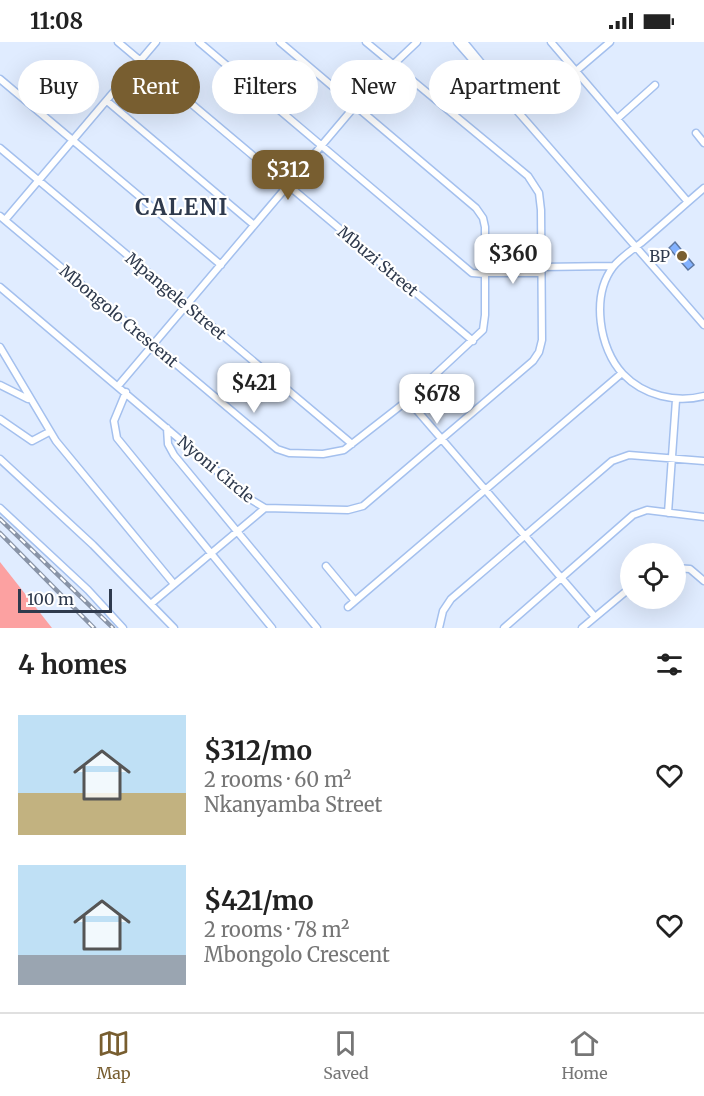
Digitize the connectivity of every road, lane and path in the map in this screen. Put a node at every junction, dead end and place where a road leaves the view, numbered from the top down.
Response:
1 (118, 42) edge
2 (156, 42) edge
3 (199, 42) edge
4 (280, 42) edge
5 (366, 42) edge
6 (417, 42) edge
7 (458, 42) edge
8 (464, 42) edge
9 (551, 42) edge
10 (610, 42) edge
11 (139, 60) edge
12 (141, 60) edge
13 (387, 60) edge
14 (397, 60) edge
15 (474, 60) edge
16 (478, 60) edge
17 (566, 60) edge
18 (581, 68) edge
19 (581, 78) edge
20 (0, 79) edge
21 (330, 85) edge
22 (417, 85) edge
23 (656, 85) dead end
24 (111, 94) edge
25 (106, 100) junction
26 (200, 111) edge
27 (348, 114) edge
28 (364, 114) edge
29 (522, 114) edge
30 (617, 119) junction
31 (696, 133) dead end
32 (72, 141) junction
33 (704, 143) edge
34 (322, 145) junction
35 (0, 148) edge
36 (39, 181) junction
37 (288, 185) junction
38 (704, 188) edge
39 (688, 202) junction
40 (3, 218) edge
41 (255, 225) junction
42 (636, 247) junction
43 (221, 265) junction
44 (613, 266) junction
45 (541, 270) junction
46 (485, 274) junction
47 (477, 275) junction
48 (0, 287) edge
49 (485, 288) junction
50 (187, 305) junction
51 (704, 325) edge
52 (473, 341) junction
53 (154, 345) junction
54 (0, 347) edge
55 (622, 374) junction
56 (0, 386) edge
57 (118, 386) junction
58 (126, 392) junction
59 (704, 396) edge
60 (29, 399) junction
61 (408, 400) junction
62 (676, 400) junction
63 (0, 419) edge
64 (167, 428) junction
65 (49, 432) junction
66 (440, 438) junction
67 (352, 444) junction
68 (671, 458) junction
69 (0, 459) edge
70 (704, 461) edge
71 (484, 489) junction
72 (0, 508) edge
73 (265, 508) junction
74 (668, 513) junction
75 (704, 517) edge
76 (238, 531) junction
77 (524, 535) junction
78 (211, 553) junction
79 (326, 566) dead end
80 (686, 570) edge
81 (561, 578) junction
82 (704, 581) edge
83 (174, 584) junction
84 (620, 596) edge
85 (355, 601) junction
86 (152, 603) junction
87 (348, 607) dead end
88 (595, 617) junction
89 (123, 628) edge
90 (174, 628) edge
91 (273, 628) edge
92 (316, 628) edge
93 (439, 628) edge
94 (504, 628) edge
95 (582, 628) edge

1 - 11 street, Mbuzi Street
2 - 12 street
3 - 34 street
4 - 21 street, Mbongolo Crescent
5 - 13 street, Nyoni Circle
6 - 14 street
7 - 15 street
8 - 16 street
9 - 17 street
10 - 18 street
19 - 30 street
20 - 32 street
22 - 45 street, Nyoni Circle
23 - 30 street
24 - 25 street
25 - 32 street
25 - 41 street
26 - 37 street, Mbuzi Street
27 - 34 street
28 - 46 street, Mbongolo Crescent
29 - 42 street
30 - 39 street
31 - 33 street
32 - 36 street
32 - 43 street
34 - 37 street
34 - 47 street
35 - 36 street, Mpangele Street
36 - 40 street
36 - 50 street, Mpangele Street
37 - 41 street
37 - 52 street, Mbuzi Street
38 - 39 street
39 - 42 street
40 - 53 street, Mbongolo Crescent
41 - 43 street
42 - 44 street
42 - 51 street
43 - 50 street
44 - 45 street
44 - 55 street
45 - 46 street
45 - 66 street, Nyoni Circle
46 - 47 street
46 - 49 street, Mbongolo Crescent
47 - 49 street
48 - 57 street, Nyoni Circle
49 - 52 street, Mbongolo Crescent
50 - 53 street
50 - 67 street, Mpangele Street
52 - 61 street, Mbongolo Crescent
53 - 57 street
53 - 67 street, Mbongolo Crescent
54 - 60 street
55 - 62 street
55 - 71 street
56 - 60 street
57 - 58 street, Nyoni Circle
58 - 64 street, Nyoni Circle
58 - 78 street
59 - 62 street
60 - 65 street
61 - 66 street
61 - 67 street, Mbongolo Crescent
62 - 68 street
63 - 65 street
64 - 73 street, Nyoni Circle
64 - 76 street
65 - 83 street
66 - 71 street
66 - 73 street, Nyoni Circle
68 - 70 street
68 - 74 street
68 - 77 street
69 - 86 street
71 - 77 street
71 - 85 street
72 - 89 street
73 - 76 street
74 - 75 street
74 - 81 street
76 - 78 street
76 - 92 street
77 - 81 street
77 - 93 street
78 - 83 street
78 - 91 street
79 - 85 street
80 - 82 street
81 - 88 street
81 - 94 street
83 - 86 street
84 - 88 street
85 - 87 street
86 - 90 street
88 - 95 street

